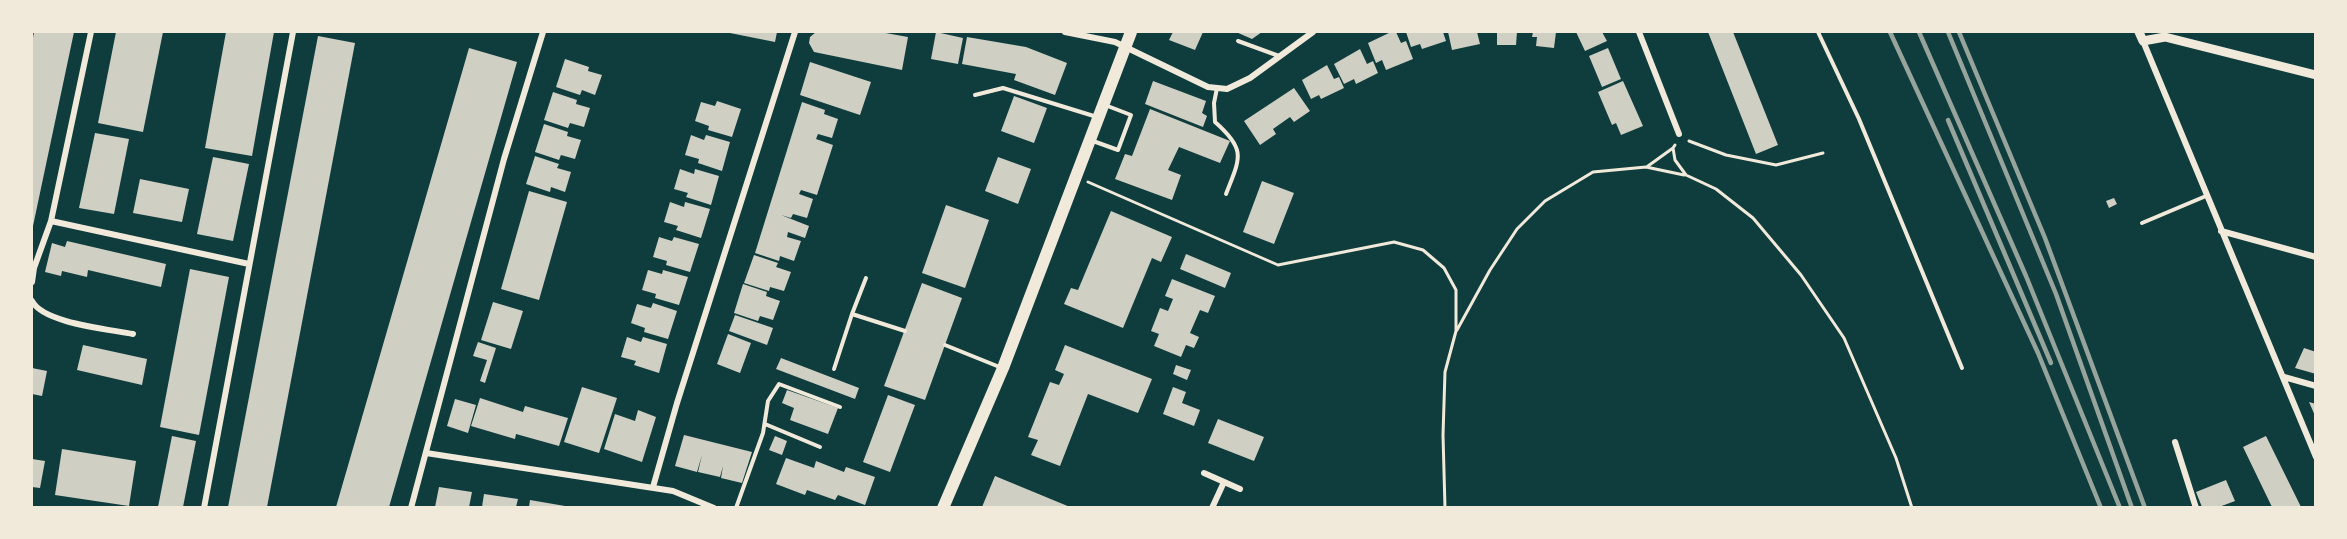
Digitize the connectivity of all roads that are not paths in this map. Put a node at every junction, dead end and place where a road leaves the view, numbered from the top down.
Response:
1 (91, 32) edge
2 (293, 32) edge
3 (543, 32) edge
4 (795, 32) edge
5 (1065, 32) edge
6 (1131, 32) edge
7 (1313, 32) edge
8 (1639, 32) edge
9 (1818, 32) edge
10 (2139, 32) edge
11 (1238, 41) dead end
12 (2143, 41) junction
13 (1125, 47) junction
14 (1279, 56) junction
15 (2316, 75) edge
16 (1217, 88) junction
17 (975, 94) dead end
18 (1103, 104) junction
19 (1098, 118) junction
20 (1678, 134) road end
21 (1090, 140) junction
22 (1226, 194) dead end
23 (2206, 196) junction
24 (51, 221) junction
25 (2142, 224) dead end
26 (2221, 231) junction
27 (2316, 257) edge
28 (249, 264) junction
29 (33, 267) edge
30 (866, 278) dead end
31 (32, 282) edge
32 (32, 301) edge
33 (852, 314) junction
34 (904, 331) dead end
35 (133, 334) dead end
36 (945, 345) dead end
37 (1003, 368) junction
38 (1962, 368) dead end
39 (834, 369) dead end
40 (2284, 377) junction
41 (2316, 386) edge
42 (840, 406) dead end
43 (765, 424) junction
44 (2175, 442) dead end
45 (820, 447) dead end
46 (426, 453) junction
47 (2316, 457) edge
48 (1204, 473) dead end
49 (1224, 482) junction
50 (653, 487) junction
51 (1240, 489) dead end
52 (204, 507) edge
53 (411, 507) edge
54 (714, 507) edge
55 (736, 507) edge
56 (943, 507) edge
57 (1212, 507) edge
58 (2196, 507) edge

1 - 24 street
2 - 28 street
3 - 46 street
4 - 50 street
5 - 13 street
6 - 13 main road
7 - 14 street
8 - 20 street
9 - 38 lane
10 - 12 street
11 - 14 lane
12 - 15 street
12 - 23 street
13 - 16 street
13 - 18 main road
14 - 16 street
16 - 22 lane
17 - 19 lane
18 - 19 main road
18 - 21 lane
19 - 21 main road
21 - 37 main road
23 - 25 lane
23 - 26 street
24 - 28 street
24 - 29 street
26 - 27 street
26 - 40 street
28 - 52 street
29 - 31 street
30 - 33 lane
32 - 35 street
33 - 34 lane
33 - 39 lane
36 - 37 lane
37 - 56 main road
40 - 41 street
40 - 47 street
42 - 43 lane
43 - 45 lane
43 - 55 lane
44 - 58 street
46 - 50 street
46 - 53 street
48 - 49 street
49 - 51 street
49 - 57 street
50 - 54 street

